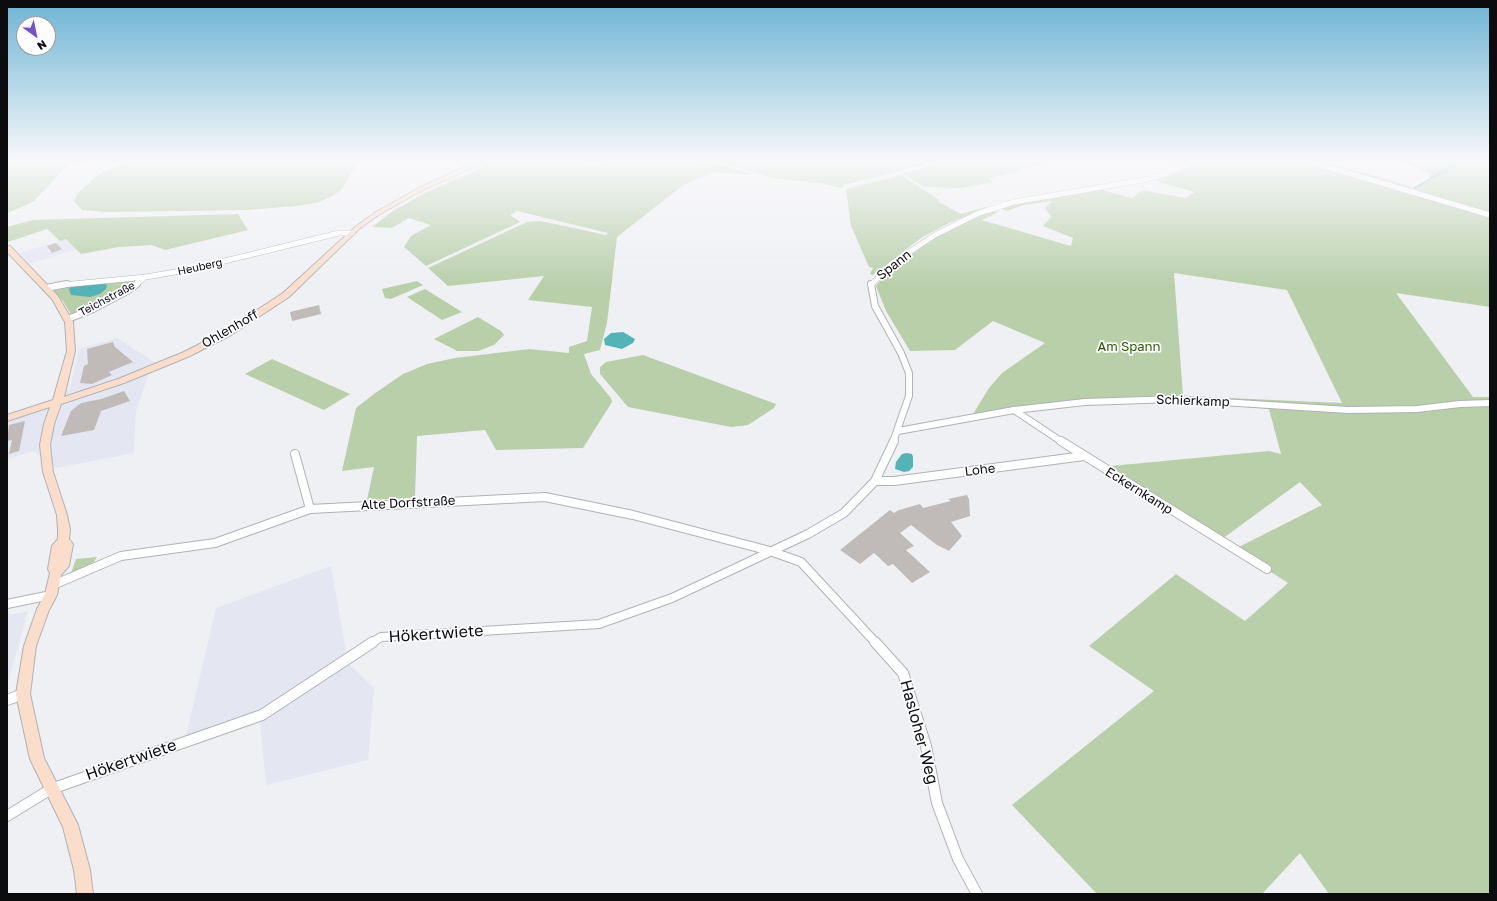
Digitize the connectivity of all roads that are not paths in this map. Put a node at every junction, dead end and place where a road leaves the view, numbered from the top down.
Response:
1 (396, 203) edge
2 (1011, 203) edge
3 (1449, 203) edge
4 (1490, 215) edge
5 (352, 233) junction
6 (7, 248) edge
7 (10, 255) edge
8 (146, 277) junction
9 (46, 288) junction
10 (68, 319) junction
11 (57, 403) junction
12 (1490, 403) edge
13 (1014, 410) junction
14 (7, 418) edge
15 (898, 431) junction
16 (295, 454) dead end
17 (1084, 456) junction
18 (875, 481) junction
19 (310, 509) junction
20 (770, 551) junction
21 (1266, 569) dead end
22 (53, 584) junction
23 (7, 604) edge
24 (23, 694) junction
25 (7, 700) edge
26 (51, 789) junction
27 (7, 816) edge
28 (85, 894) edge
29 (977, 894) edge

1 - 5 main road, Ohlenhoff
2 - 15 street, Spann
3 - 4 street
5 - 8 street, Heuberg
5 - 11 main road, Ohlenhoff
6 - 7 main road
7 - 9 main road
8 - 9 street, Heuberg
8 - 10 street, Teichstraße
9 - 10 main road
10 - 11 main road
11 - 14 main road, Ohlenhoff
11 - 22 main road
12 - 13 street, Schierkamp
13 - 15 street, Schierkamp
13 - 17 street, Eckernkamp
15 - 18 street, Spann
16 - 19 street
17 - 18 street, Lohe
17 - 21 street, Eckernkamp
18 - 20 street, Spann
19 - 20 street, Alte Dorfstraße
19 - 22 street, Alte Dorfstraße
20 - 26 street, Hökertwiete
20 - 29 street, Hasloher Weg
22 - 23 street, Alte Dorfstraße
22 - 24 main road
24 - 25 street
24 - 26 main road
26 - 27 street, Hökertwiete
26 - 28 main road

